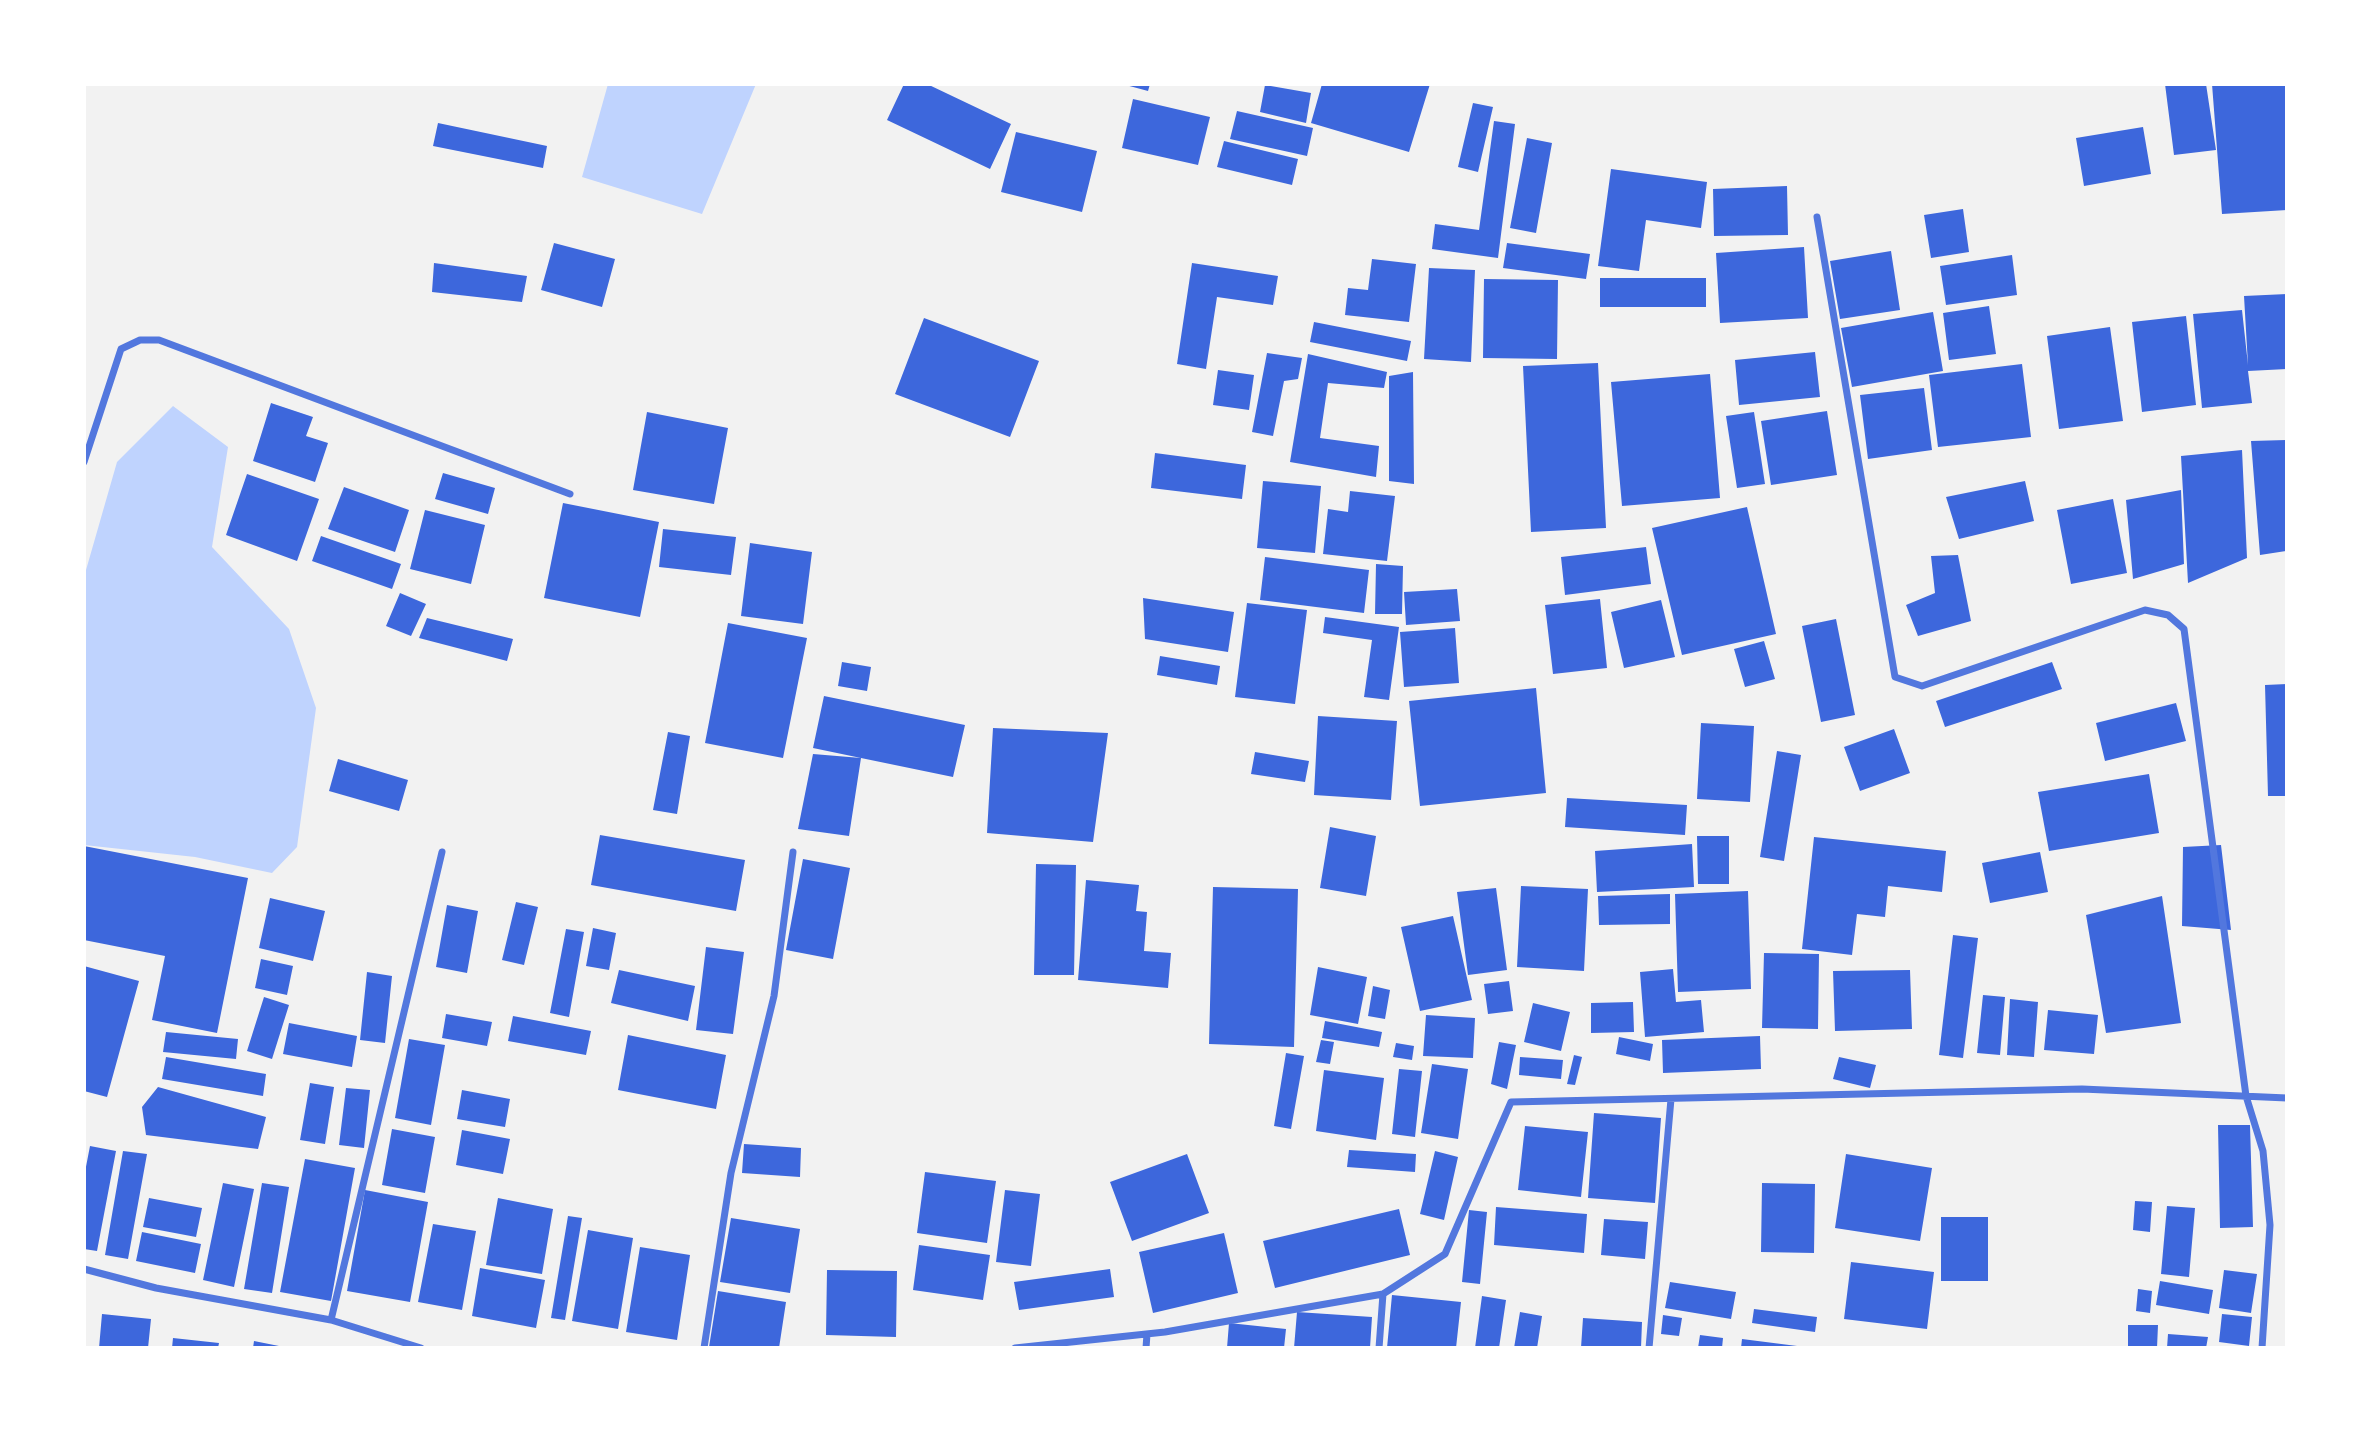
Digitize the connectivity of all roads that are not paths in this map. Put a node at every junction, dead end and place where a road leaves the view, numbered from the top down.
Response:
1 (1817, 217) dead end
2 (84, 463) edge
3 (570, 494) dead end
4 (442, 852) dead end
5 (793, 852) dead end
6 (2246, 1096) junction
7 (2287, 1098) edge
8 (1671, 1099) junction
9 (84, 1269) edge
10 (1383, 1294) junction
11 (331, 1320) junction
12 (1147, 1335) junction
13 (421, 1348) edge
14 (704, 1348) edge
15 (1015, 1348) edge
16 (1146, 1348) edge
17 (1379, 1348) edge
18 (1649, 1348) edge
19 (2262, 1348) edge

1 - 6 street
2 - 3 street
4 - 11 street
5 - 14 street
6 - 7 street
6 - 8 street
6 - 19 street
8 - 10 street
8 - 18 street
9 - 11 street
10 - 12 street
10 - 17 street
11 - 13 street
12 - 15 street
12 - 16 street

